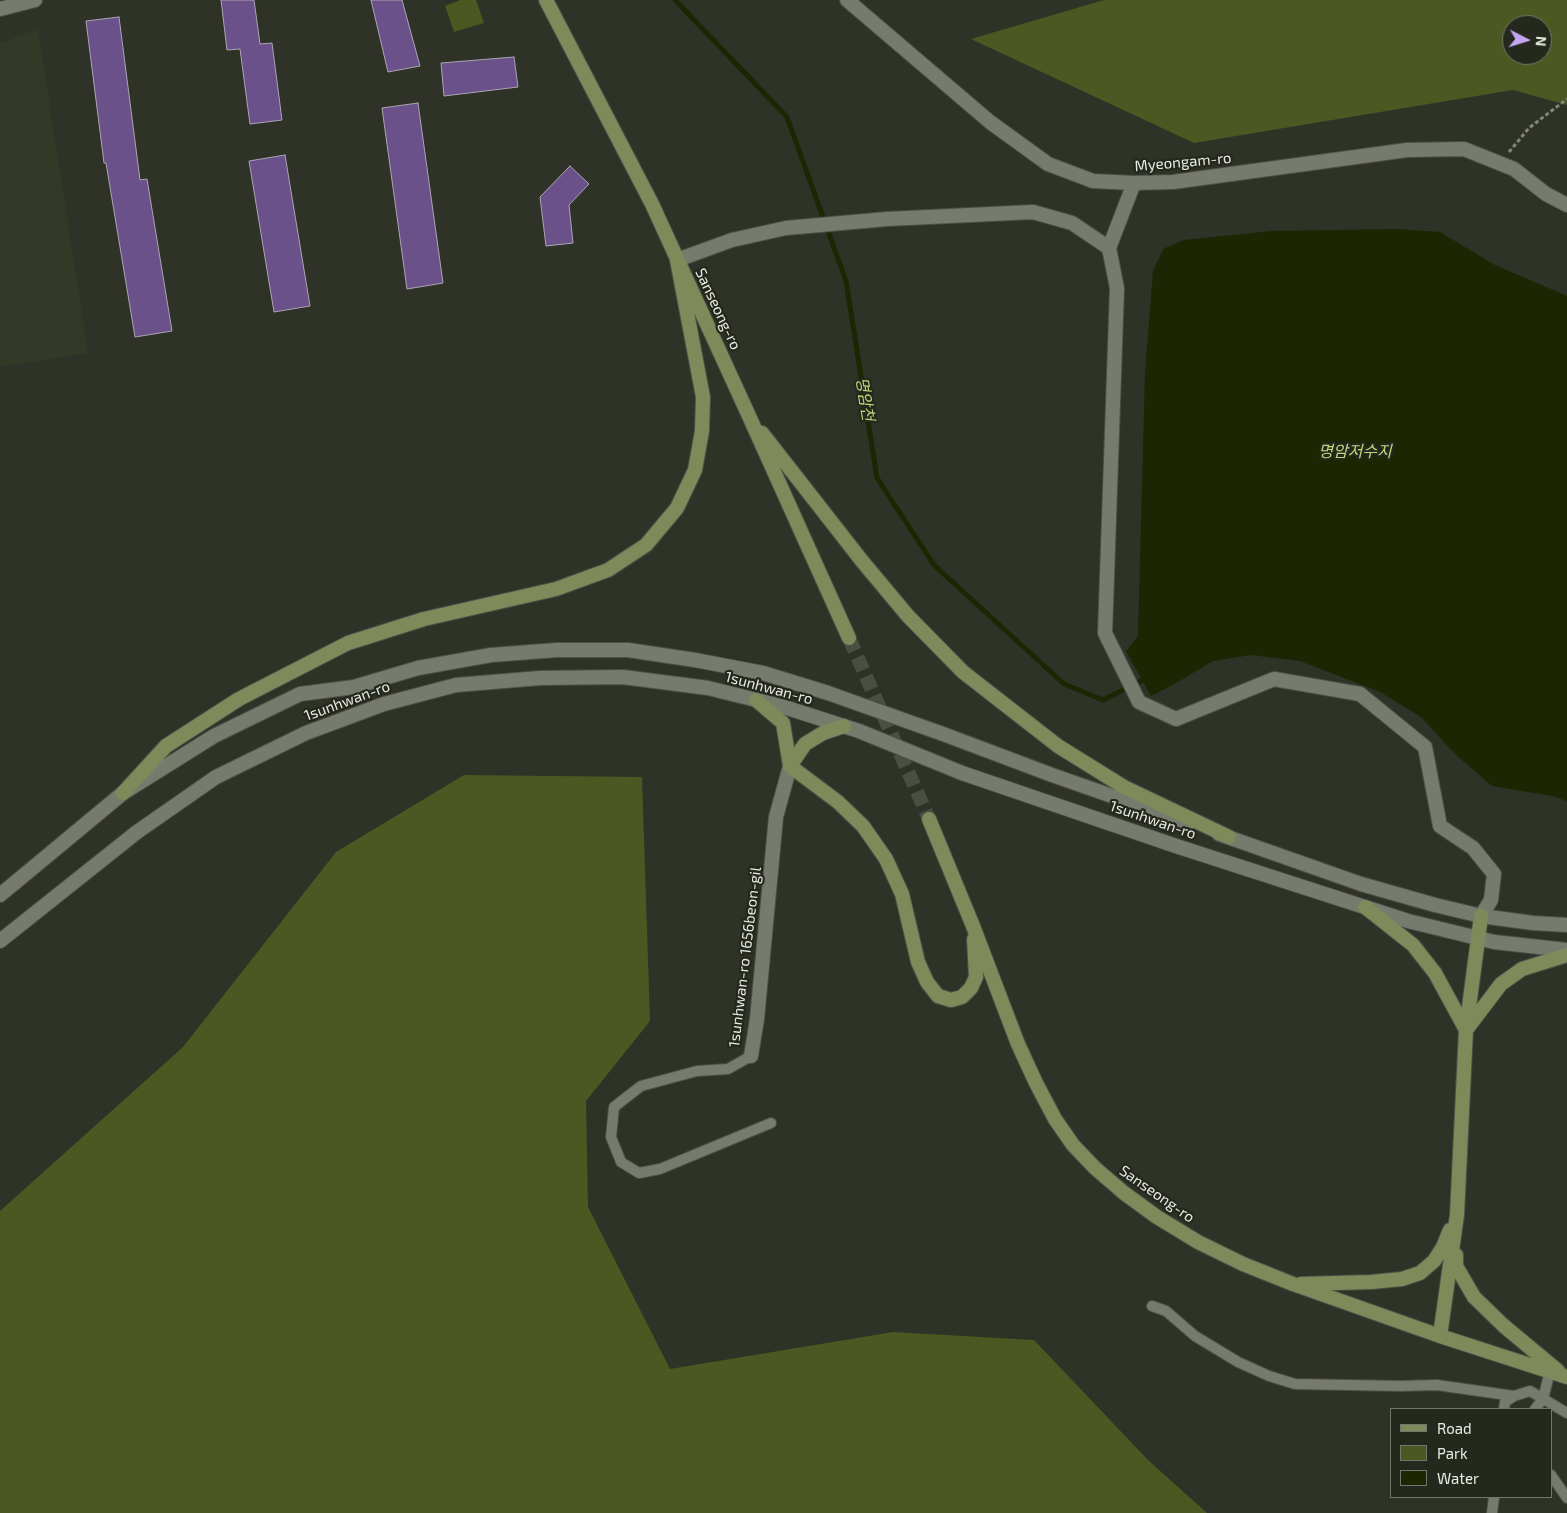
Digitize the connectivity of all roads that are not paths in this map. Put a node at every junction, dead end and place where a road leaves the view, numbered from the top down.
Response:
1 (35, 0) edge
2 (546, 0) edge
3 (847, 0) edge
4 (0, 9) edge
5 (1134, 183) junction
6 (1567, 205) edge
7 (1109, 248) junction
8 (677, 260) junction
9 (749, 416) junction
10 (849, 638) tunnel mouth
11 (756, 700) junction
12 (844, 726) junction
13 (790, 766) junction
14 (123, 793) junction
15 (929, 820) tunnel mouth
16 (1229, 837) junction
17 (0, 895) edge
18 (1365, 907) junction
19 (1482, 916) junction
20 (1567, 925) edge
21 (974, 926) junction
22 (1478, 938) junction
23 (0, 941) edge
24 (1567, 950) edge
25 (1567, 955) edge
26 (1466, 1030) junction
27 (751, 1056) joint
28 (771, 1123) dead end
29 (1457, 1215) junction
30 (1293, 1284) junction
31 (1152, 1306) dead end
32 (1440, 1336) junction
33 (1560, 1375) edge
34 (1514, 1396) junction
35 (1542, 1399) junction
36 (1504, 1408) edge
37 (1536, 1408) edge
38 (1567, 1413) edge
39 (1552, 1476) edge
40 (1494, 1498) edge
41 (1567, 1498) edge
42 (1492, 1513) edge

1 - 4 street
2 - 8 main road, Sanseong-ro
3 - 5 street, Myeongam-ro
5 - 6 street, Myeongam-ro
5 - 7 street
7 - 8 street
7 - 19 street
8 - 9 main road, Sanseong-ro
8 - 14 main road
9 - 10 main road, Sanseong-ro
9 - 16 main road
11 - 12 street, 1sunhwan-ro
11 - 13 main road
11 - 23 street, 1sunhwan-ro
12 - 13 main road
12 - 18 street, 1sunhwan-ro
13 - 21 main road
13 - 27 street, 1sunhwan-ro 1656beon-gil
14 - 16 street, 1sunhwan-ro
14 - 17 street, 1sunhwan-ro
15 - 21 main road, Sanseong-ro
16 - 19 street, 1sunhwan-ro
18 - 22 street, 1sunhwan-ro
18 - 26 main road
19 - 20 street, 1sunhwan-ro
19 - 22 main road
21 - 30 main road, Sanseong-ro
22 - 24 street, 1sunhwan-ro
22 - 26 main road
25 - 26 main road
26 - 29 main road
27 - 28 lane, 1sunhwan-ro 1656beon-gil
29 - 30 main road
29 - 32 main road
29 - 33 main road
30 - 32 main road, Sanseong-ro
31 - 34 lane
32 - 33 main road, Sanseong-ro
33 - 35 lane
34 - 35 lane
34 - 36 lane
35 - 37 lane
35 - 38 lane
39 - 41 lane
40 - 42 lane

